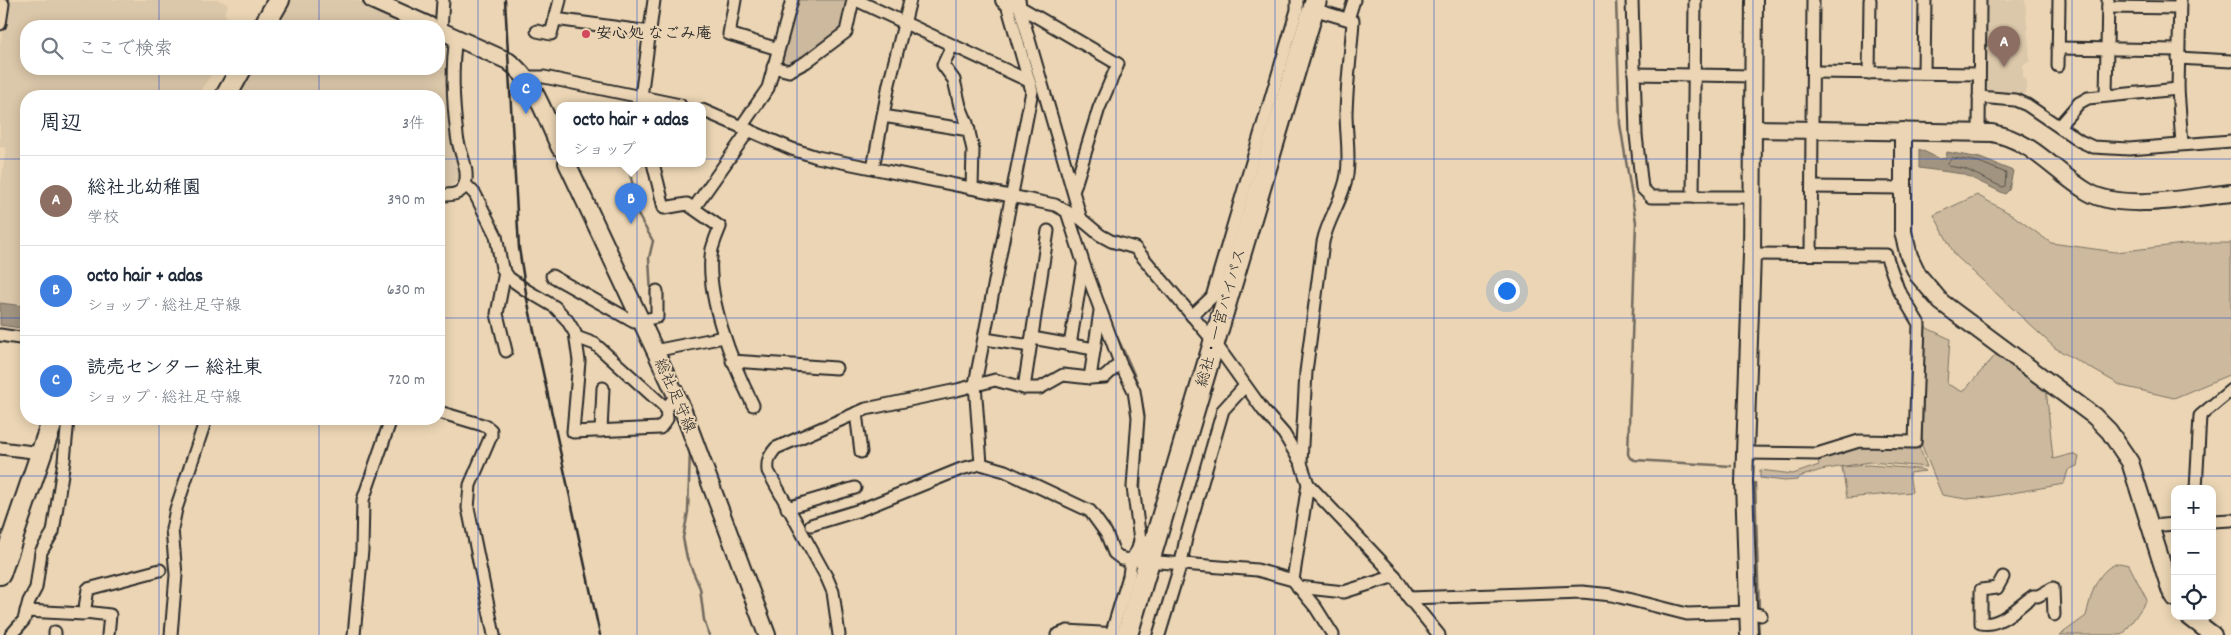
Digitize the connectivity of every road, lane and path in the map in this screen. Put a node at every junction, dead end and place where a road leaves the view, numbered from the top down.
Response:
1 (279, 0) edge
2 (372, 0) edge
3 (443, 0) edge
4 (560, 0) edge
5 (654, 0) edge
6 (735, 0) edge
7 (792, 0) edge
8 (855, 0) edge
9 (910, 0) edge
10 (1354, 0) edge
11 (1632, 0) edge
12 (1695, 0) edge
13 (1754, 0) edge
14 (1814, 0) edge
15 (1870, 0) edge
16 (1925, 0) edge
17 (1980, 0) edge
18 (2059, 0) edge
19 (1012, 2) edge
20 (2, 3) edge
21 (1309, 3) edge
22 (2108, 4) edge
23 (2180, 4) edge
24 (1348, 18) junction
25 (555, 19) junction
26 (267, 20) edge
27 (416, 20) edge
28 (438, 20) edge
29 (0, 24) edge
30 (904, 24) junction
31 (537, 31) dead end
32 (650, 32) junction
33 (445, 33) edge
34 (456, 38) junction
35 (952, 46) junction
36 (2058, 48) junction
37 (2107, 49) junction
38 (778, 50) junction
39 (2178, 54) junction
40 (2231, 60) edge
41 (2058, 66) dead end
42 (773, 67) junction
43 (1813, 72) junction
44 (1869, 73) junction
45 (1924, 73) junction
46 (1634, 74) junction
47 (1979, 74) junction
48 (238, 75) edge
49 (1695, 75) junction
50 (1754, 76) junction
51 (525, 77) junction
52 (1029, 81) junction
53 (2178, 89) junction
54 (229, 90) edge
55 (2106, 94) junction
56 (641, 97) junction
57 (1979, 97) junction
58 (665, 102) edge
59 (706, 112) edge
60 (882, 116) junction
61 (2059, 126) junction
62 (745, 129) junction
63 (1753, 129) junction
64 (1812, 129) junction
65 (969, 130) junction
66 (1903, 131) junction
67 (1978, 132) junction
68 (556, 140) edge
69 (2231, 141) edge
70 (2182, 144) junction
71 (569, 167) edge
72 (654, 167) edge
73 (873, 168) junction
74 (465, 184) junction
75 (1812, 187) junction
76 (972, 188) junction
77 (1902, 188) junction
78 (1074, 189) junction
79 (2231, 193) edge
80 (445, 195) edge
81 (1012, 196) junction
82 (1693, 196) junction
83 (1753, 196) junction
84 (694, 208) junction
85 (1075, 216) junction
86 (1048, 231) dead end
87 (1811, 253) junction
88 (1752, 254) junction
89 (1084, 265) junction
90 (505, 272) junction
91 (552, 276) dead end
92 (657, 291) dead end
93 (1100, 310) junction
94 (1192, 316) junction
95 (640, 320) junction
96 (0, 335) edge
97 (576, 337) junction
98 (724, 337) junction
99 (20, 338) edge
100 (985, 339) junction
101 (1031, 342) junction
102 (1215, 343) junction
103 (1070, 345) junction
104 (1094, 349) junction
105 (506, 350) dead end
106 (654, 351) junction
107 (732, 361) junction
108 (1120, 363) junction
109 (836, 368) dead end
110 (1090, 378) junction
111 (975, 384) junction
112 (1245, 386) junction
113 (603, 388) dead end
114 (1024, 388) junction
115 (2231, 390) edge
116 (671, 402) junction
117 (752, 405) dead end
118 (856, 413) junction
119 (445, 414) edge
120 (51, 425) edge
121 (67, 425) edge
122 (204, 425) edge
123 (388, 425) edge
124 (601, 431) junction
125 (0, 448) edge
126 (861, 452) dead end
127 (41, 453) junction
128 (1746, 453) junction
129 (1301, 463) junction
130 (981, 464) junction
131 (1308, 484) junction
132 (2196, 485) edge
133 (855, 488) dead end
134 (787, 508) junction
135 (2231, 520) edge
136 (2216, 521) edge
137 (2171, 524) edge
138 (811, 526) dead end
139 (2151, 526) junction
140 (1140, 561) junction
141 (1181, 563) junction
142 (160, 570) dead end
143 (0, 574) edge
144 (1395, 576) junction
145 (2003, 577) dead end
146 (1295, 584) junction
147 (2171, 591) edge
148 (1409, 598) junction
149 (26, 611) junction
150 (85, 612) junction
151 (1755, 613) junction
152 (2054, 615) dead end
153 (2193, 620) edge
154 (1117, 634) edge
155 (11, 635) edge
156 (108, 635) edge
157 (171, 635) edge
158 (354, 635) edge
159 (494, 635) edge
160 (767, 635) edge
161 (839, 635) edge
162 (1058, 635) edge
163 (1159, 635) edge
164 (1333, 635) edge
165 (1439, 635) edge
166 (1749, 635) edge
167 (2211, 635) edge

1 - 26 highway
2 - 27 street
3 - 28 street
4 - 25 street
5 - 32 street
6 - 38 street
7 - 38 street
8 - 30 street
8 - 42 street
9 - 30 street
10 - 24 street
11 - 46 street
12 - 49 street
13 - 50 street
14 - 43 street
15 - 44 street
16 - 45 street
17 - 47 street
18 - 36 street
19 - 52 street
19 - 78 street
19 - 78 street
20 - 29 street
21 - 24 street
21 - 94 street
21 - 102 highway, 総社・一宮バイパス
22 - 23 street
22 - 37 street
23 - 39 street
24 - 129 street
25 - 31 street
25 - 32 street
30 - 35 street
30 - 60 street
32 - 56 street
33 - 34 street
34 - 51 street
34 - 74 street
35 - 52 street
35 - 65 street
36 - 37 street
36 - 41 street
37 - 39 street
37 - 55 street
38 - 42 street
39 - 40 street
39 - 53 street
42 - 62 street
43 - 44 street
43 - 64 street
44 - 45 street
45 - 47 street
46 - 49 street
46 - 82 street
47 - 57 street
48 - 54 highway
49 - 50 street
49 - 82 street
50 - 63 street
51 - 56 street
51 - 68 street
52 - 81 street
53 - 55 street
53 - 70 street
55 - 61 street
56 - 58 street
57 - 61 street
57 - 67 street
59 - 62 street
60 - 65 street
60 - 73 street
61 - 70 street
62 - 73 street
62 - 84 street
63 - 64 street
63 - 83 street
64 - 66 street
64 - 75 street
65 - 76 street
66 - 67 street
66 - 77 street
67 - 79 street
69 - 70 street
71 - 95 street, 総社足守線
72 - 84 street
73 - 76 street
74 - 80 street
74 - 90 street
75 - 77 street
75 - 87 street
76 - 81 street
77 - 139 street
78 - 85 street
81 - 85 street
81 - 100 street
82 - 83 street
83 - 88 street
84 - 98 street
85 - 89 street
85 - 94 street
86 - 101 street
87 - 88 street
87 - 128 street
88 - 128 street
89 - 93 street
89 - 103 street
90 - 97 street
90 - 105 street
91 - 95 street
92 - 95 street
93 - 104 street
93 - 108 street
94 - 102 street
95 - 106 street, 総社足守線
96 - 99 street
97 - 116 street
97 - 124 street
98 - 106 street
98 - 107 street
100 - 101 street
100 - 111 street
101 - 103 street
101 - 114 street
102 - 112 street
102 - 140 highway, 総社・一宮バイパス
103 - 104 street
104 - 110 street
106 - 116 street, 総社足守線
107 - 109 street
107 - 117 street
108 - 110 street
108 - 140 street
110 - 114 street
111 - 114 street
111 - 118 street
111 - 130 street
112 - 129 street
112 - 141 street
113 - 124 street
115 - 132 street
116 - 124 street
116 - 160 street, 総社足守線
118 - 126 street
118 - 134 street
119 - 159 street
120 - 127 highway
121 - 149 street
122 - 157 street
123 - 158 street
125 - 127 street
127 - 143 highway
128 - 151 street
129 - 131 street
130 - 138 street
130 - 140 street
131 - 144 street
131 - 146 street
133 - 134 street
134 - 161 street
135 - 136 street
137 - 139 street
139 - 147 street
140 - 141 street
140 - 154 highway, 総社・一宮バイパス
141 - 146 street
141 - 163 street
142 - 150 street
144 - 146 street
144 - 148 street
145 - 152 street
146 - 164 street
148 - 151 street
148 - 165 street
149 - 150 street
149 - 155 street
150 - 156 street
151 - 166 street
153 - 167 street
154 - 162 street

